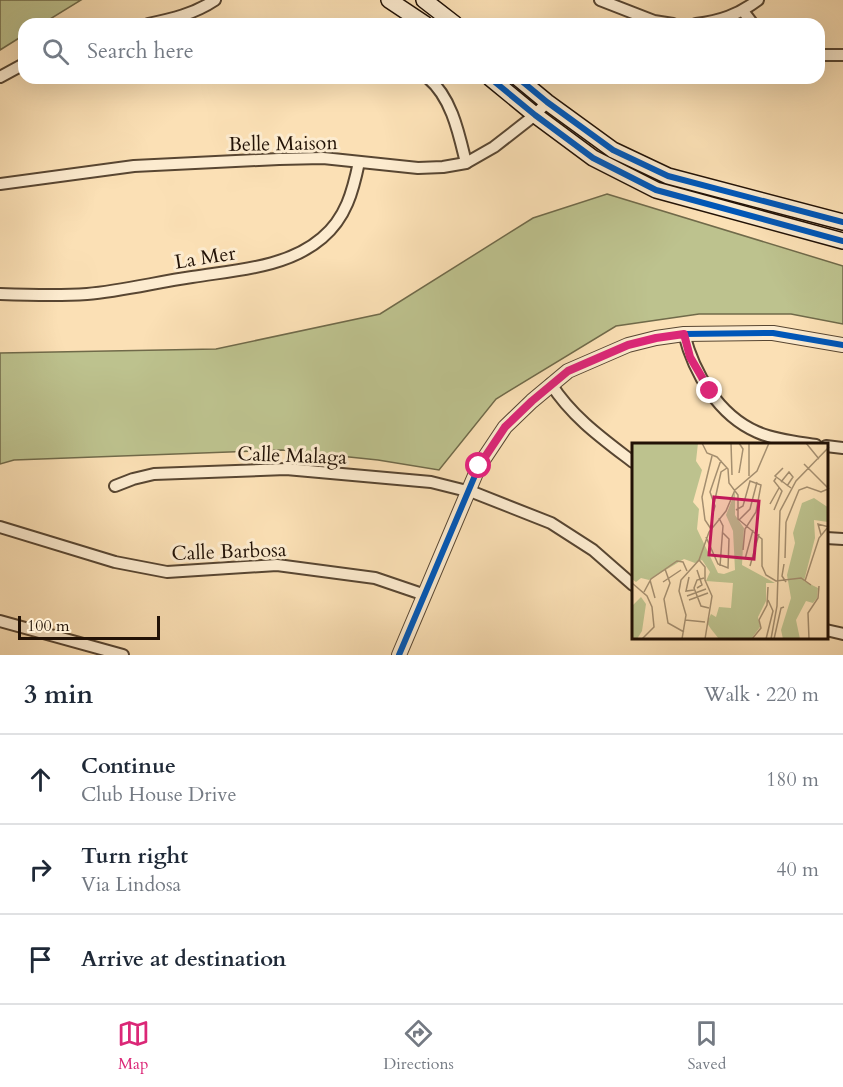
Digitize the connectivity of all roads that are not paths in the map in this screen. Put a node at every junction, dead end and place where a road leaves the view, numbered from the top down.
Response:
1 (215, 0) edge
2 (424, 0) edge
3 (600, 0) edge
4 (758, 0) edge
5 (399, 2) edge
6 (743, 11) junction
7 (178, 18) edge
8 (418, 18) edge
9 (447, 18) edge
10 (646, 18) edge
11 (726, 18) edge
12 (748, 18) edge
13 (843, 55) edge
14 (825, 56) edge
15 (18, 67) edge
16 (0, 77) edge
17 (435, 84) edge
18 (497, 84) edge
19 (526, 84) edge
20 (547, 102) junction
21 (535, 116) junction
22 (359, 162) junction
23 (466, 163) junction
24 (0, 184) edge
25 (843, 222) edge
26 (843, 241) edge
27 (0, 294) edge
28 (684, 334) junction
29 (843, 345) edge
30 (551, 384) junction
31 (805, 443) edge
32 (828, 446) edge
33 (843, 448) edge
34 (632, 461) edge
35 (115, 486) dead end
36 (467, 493) junction
37 (0, 527) edge
38 (828, 538) edge
39 (843, 539) edge
40 (632, 584) edge
41 (425, 595) junction
42 (0, 621) edge
43 (828, 630) edge
44 (843, 634) edge
45 (123, 655) edge
46 (399, 655) edge

1 - 7 street
2 - 9 main road
3 - 10 street
4 - 6 street
5 - 8 main road
6 - 11 street
6 - 12 street
13 - 14 street
15 - 16 street
17 - 23 street
18 - 21 main road
19 - 20 main road
20 - 21 street, Belle Maison
20 - 25 main road
21 - 23 street, Belle Maison
21 - 26 main road
22 - 23 street, Belle Maison
22 - 24 street, Belle Maison
22 - 27 street, La Mer
28 - 29 street
28 - 30 street
28 - 31 street
30 - 34 street
30 - 36 street
32 - 33 street
35 - 36 street, Calle Malaga
36 - 40 street, Calle Malaga
36 - 41 street
37 - 41 street, Calle Barbosa
38 - 39 street
41 - 46 street
42 - 45 street
43 - 44 street

